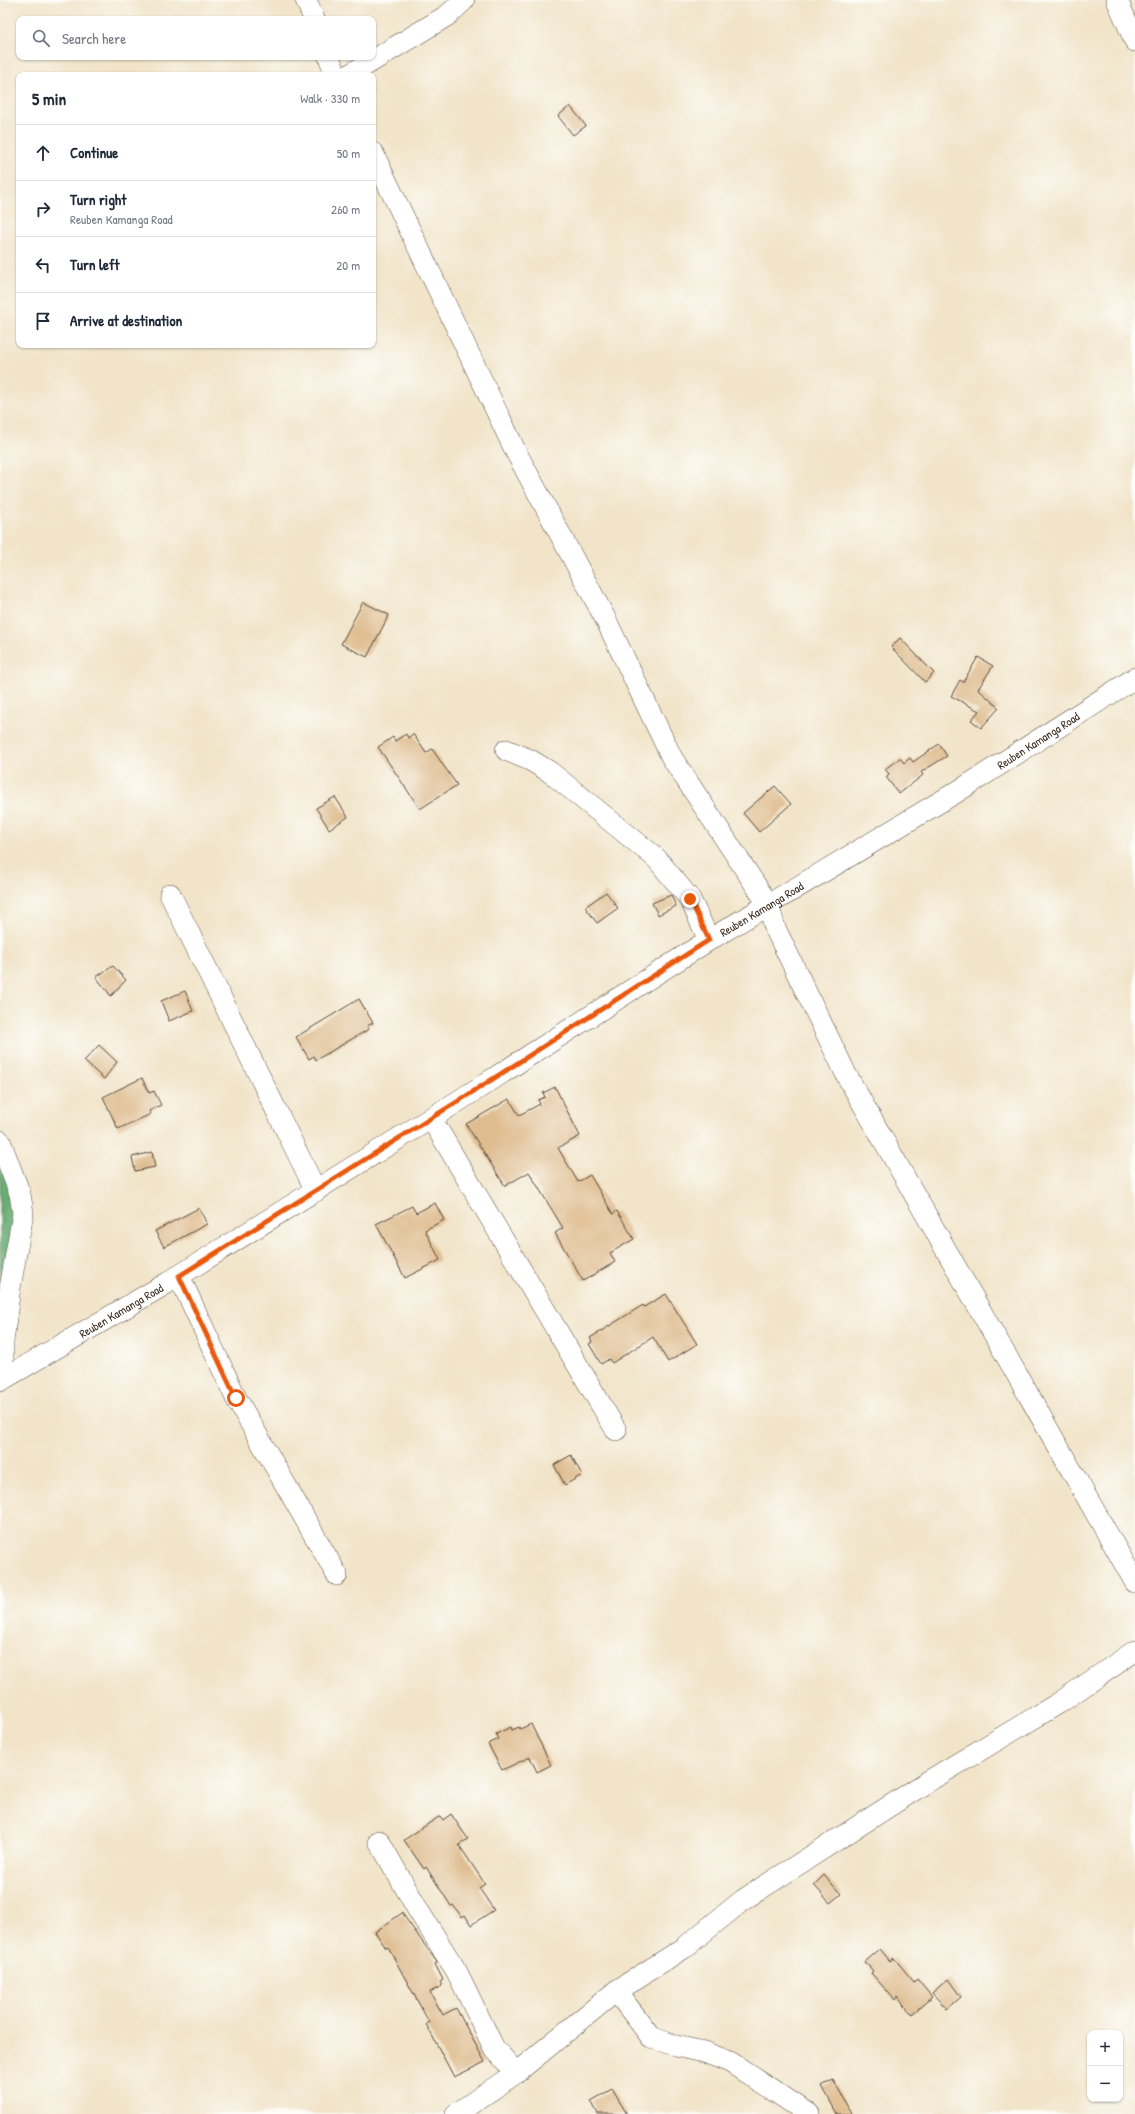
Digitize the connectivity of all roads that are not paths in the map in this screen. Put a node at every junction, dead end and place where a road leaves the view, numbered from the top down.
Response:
1 (306, 0) edge
2 (464, 0) edge
3 (1117, 0) edge
4 (313, 16) edge
5 (1135, 41) edge
6 (376, 59) edge
7 (330, 60) edge
8 (374, 60) edge
9 (335, 72) edge
10 (354, 72) edge
11 (376, 159) edge
12 (1135, 678) edge
13 (506, 750) dead end
14 (170, 894) dead end
15 (768, 904) junction
16 (709, 940) junction
17 (431, 1118) junction
18 (0, 1141) edge
19 (316, 1191) junction
20 (179, 1276) junction
21 (1, 1380) edge
22 (616, 1430) dead end
23 (337, 1575) dead end
24 (1135, 1582) edge
25 (1135, 1651) edge
26 (379, 1841) dead end
27 (616, 1991) junction
28 (516, 2073) junction
29 (456, 2114) edge
30 (809, 2114) edge

1 - 4 street
2 - 6 street
3 - 5 street
7 - 9 street
8 - 10 street
11 - 15 street
12 - 15 street, Reuben Kamanga Road
13 - 16 street
14 - 19 street
15 - 16 street, Reuben Kamanga Road
15 - 24 street
16 - 17 street, Reuben Kamanga Road
17 - 19 street, Reuben Kamanga Road
17 - 22 street
18 - 21 street
19 - 20 street, Reuben Kamanga Road
20 - 21 street, Reuben Kamanga Road
20 - 23 street
25 - 27 street
26 - 28 street
27 - 28 street
27 - 30 street
28 - 29 street

